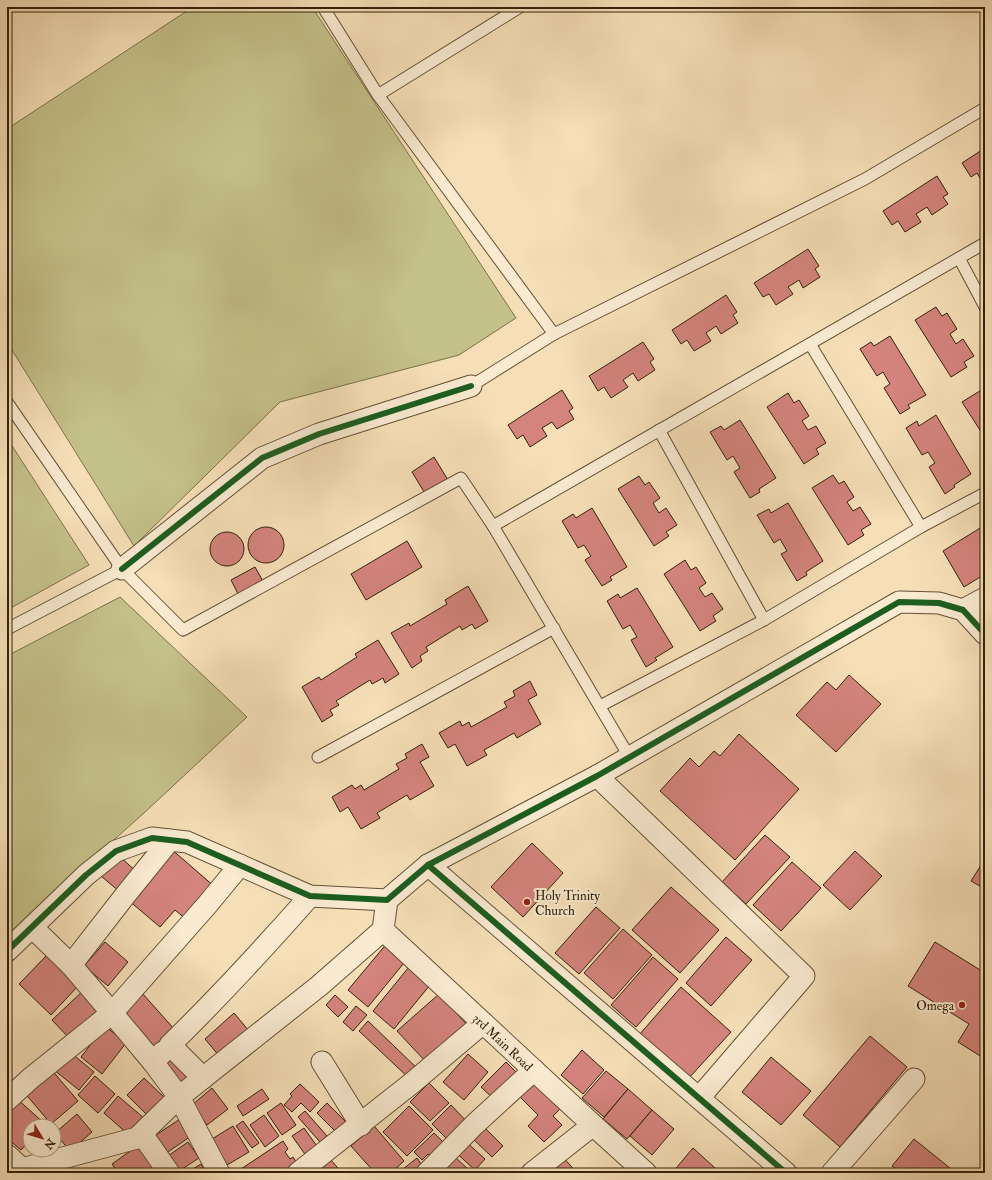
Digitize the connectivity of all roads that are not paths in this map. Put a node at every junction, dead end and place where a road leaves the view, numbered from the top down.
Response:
1 (323, 7) edge
2 (520, 7) edge
3 (378, 95) junction
4 (985, 108) edge
5 (985, 243) edge
6 (959, 258) junction
7 (985, 307) edge
8 (554, 334) junction
9 (810, 344) junction
10 (471, 386) joint
11 (7, 402) edge
12 (658, 430) junction
13 (985, 493) edge
14 (493, 526) junction
15 (921, 527) junction
16 (122, 569) junction
17 (985, 598) edge
18 (964, 610) junction
19 (764, 620) junction
20 (554, 628) junction
21 (7, 629) edge
22 (985, 634) edge
23 (600, 706) junction
24 (318, 757) dead end
25 (630, 758) junction
26 (598, 776) junction
27 (170, 840) junction
28 (240, 865) junction
29 (428, 865) junction
30 (310, 896) junction
31 (387, 900) junction
32 (32, 927) junction
33 (383, 930) junction
34 (7, 951) edge
35 (71, 965) junction
36 (112, 1013) junction
37 (483, 1023) junction
38 (170, 1044) junction
39 (153, 1062) junction
40 (322, 1062) dead end
41 (534, 1070) junction
42 (202, 1078) junction
43 (914, 1079) dead end
44 (179, 1097) junction
45 (699, 1098) junction
46 (7, 1100) edge
47 (360, 1125) junction
48 (593, 1125) junction
49 (142, 1134) junction
50 (7, 1155) edge
51 (23, 1171) edge
52 (643, 1172) edge
53 (169, 1173) edge
54 (219, 1173) edge
55 (298, 1173) edge
56 (427, 1173) edge
57 (532, 1173) edge
58 (786, 1173) edge
59 (832, 1173) edge

1 - 3 lane
2 - 3 lane
3 - 8 lane
4 - 8 lane
5 - 6 lane
6 - 7 lane
6 - 9 lane
8 - 10 lane
9 - 12 lane
9 - 15 lane
10 - 16 street
11 - 16 lane
12 - 14 lane
12 - 19 lane
13 - 15 lane
14 - 16 lane
14 - 20 lane
15 - 19 lane
16 - 21 lane
17 - 18 street
18 - 22 street
18 - 25 street
19 - 23 lane
20 - 23 lane
20 - 24 lane
23 - 25 lane
25 - 26 street
26 - 29 street
26 - 45 street
27 - 28 street
27 - 32 street
27 - 35 street
28 - 30 street
28 - 36 street
29 - 31 street
29 - 45 street
30 - 31 street
30 - 38 street
31 - 33 street
32 - 34 street
32 - 35 street
33 - 37 street, 3rd Main Road
33 - 42 street
35 - 36 street
36 - 39 street
36 - 46 street
37 - 41 street, 3rd Main Road
37 - 47 street
38 - 39 street
38 - 42 street
39 - 44 street
40 - 47 street
41 - 48 street, 3rd Main Road
41 - 56 street
42 - 44 street
43 - 59 street
44 - 49 street
44 - 54 street
45 - 58 street
47 - 55 street
48 - 52 street, 3rd Main Road
48 - 57 street
49 - 51 street
49 - 53 street
50 - 51 street

